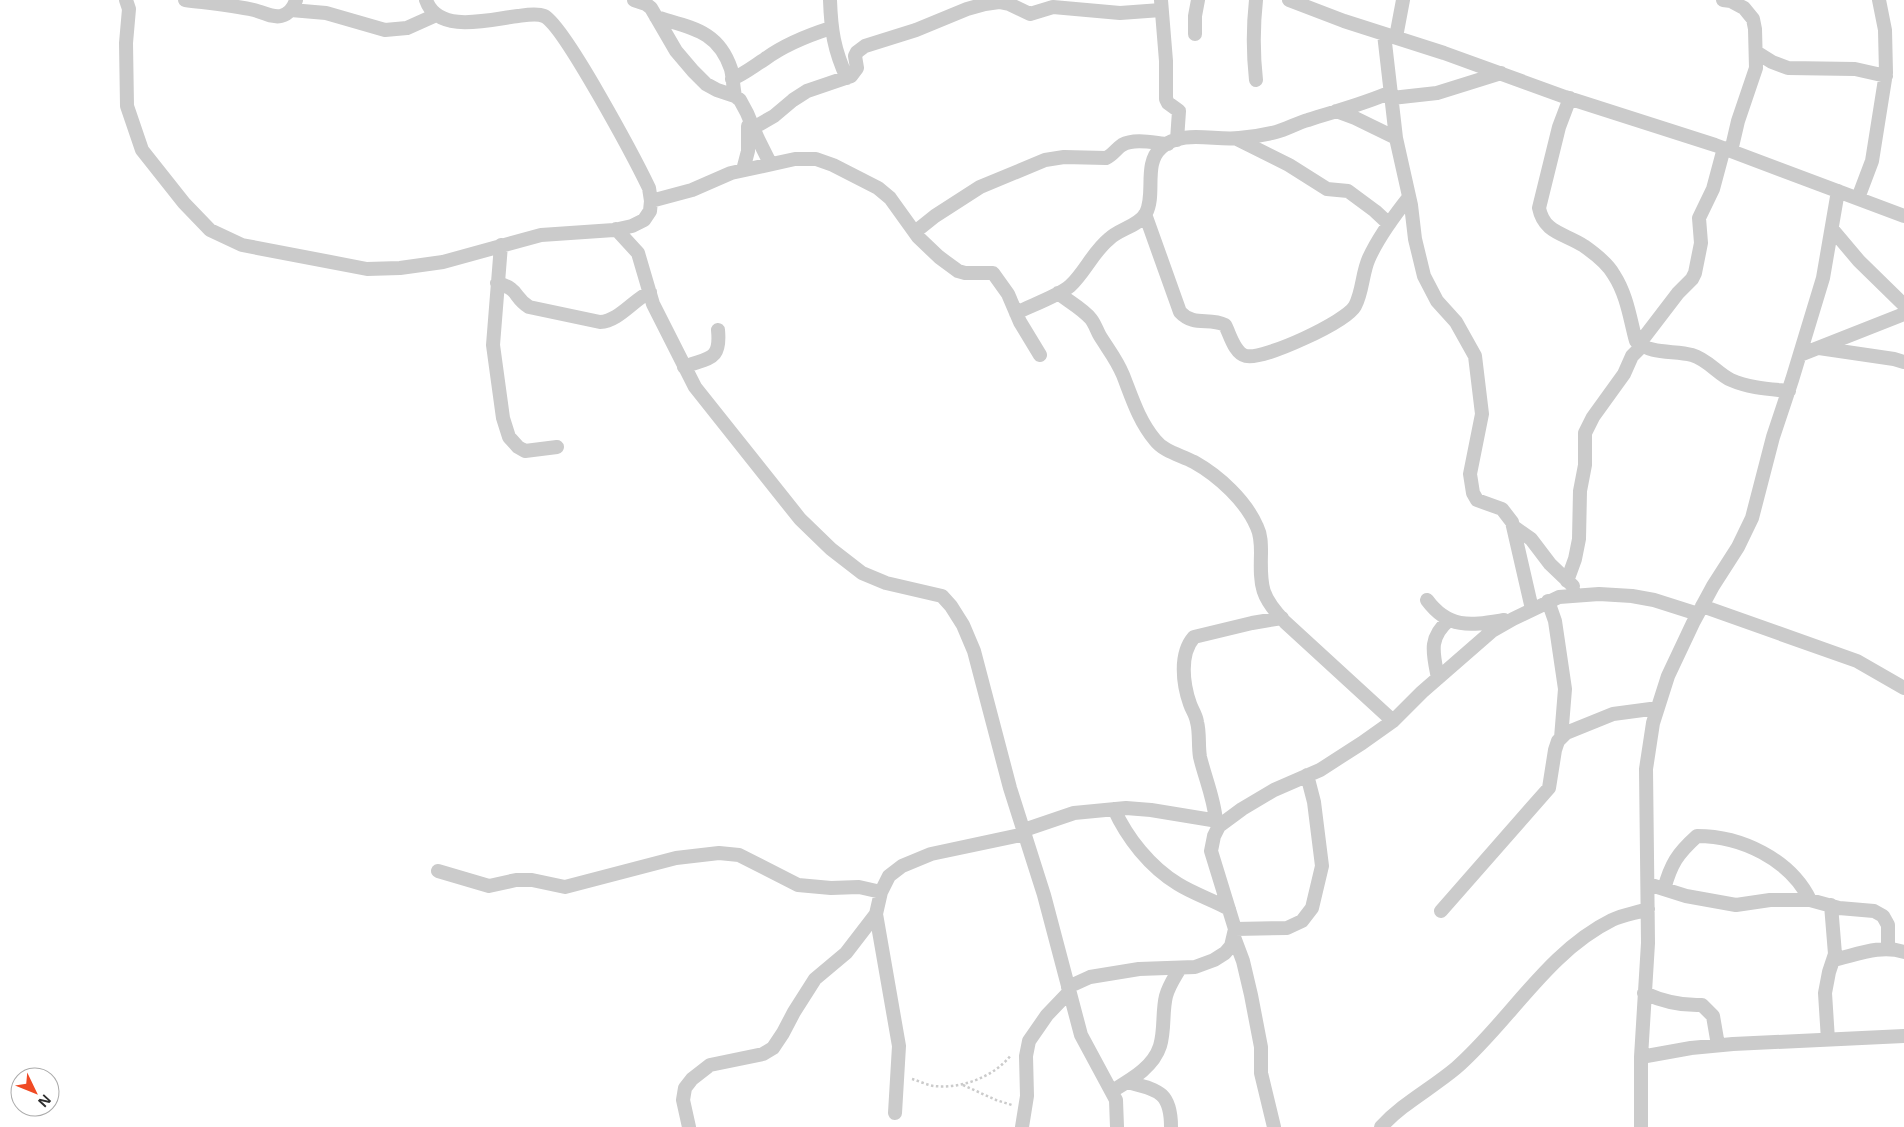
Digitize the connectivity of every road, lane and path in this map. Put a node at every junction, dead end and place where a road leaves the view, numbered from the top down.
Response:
1 (126, 0) edge
2 (185, 0) edge
3 (426, 0) edge
4 (634, 0) edge
5 (830, 0) edge
6 (1198, 0) edge
7 (1256, 0) edge
8 (1289, 0) edge
9 (1403, 0) edge
10 (1723, 0) edge
11 (1879, 0) edge
12 (293, 5) edge
13 (1161, 5) edge
14 (436, 15) junction
15 (656, 17) junction
16 (831, 28) junction
17 (1195, 34) dead end
18 (1390, 35) junction
19 (1756, 52) junction
20 (1501, 73) junction
21 (1886, 76) junction
22 (846, 78) junction
23 (732, 79) junction
24 (1256, 80) dead end
25 (1391, 95) junction
26 (734, 96) junction
27 (1570, 98) junction
28 (1336, 111) junction
29 (751, 121) junction
30 (1396, 138) junction
31 (1237, 139) junction
32 (1172, 142) junction
33 (1727, 149) junction
34 (770, 163) junction
35 (743, 170) junction
36 (1838, 191) junction
37 (1409, 197) junction
38 (1858, 198) junction
39 (652, 201) junction
40 (1145, 214) junction
41 (1904, 216) edge
42 (1389, 224) junction
43 (1832, 229) junction
44 (616, 230) junction
45 (915, 232) junction
46 (501, 245) junction
47 (497, 282) junction
48 (650, 292) junction
49 (1058, 293) junction
50 (1904, 305) edge
51 (1016, 313) junction
52 (1904, 314) edge
53 (718, 330) dead end
54 (1641, 345) junction
55 (1819, 348) junction
56 (1040, 355) dead end
57 (1800, 355) junction
58 (1904, 362) edge
59 (684, 367) junction
60 (1789, 391) junction
61 (557, 447) dead end
62 (1514, 527) junction
63 (1567, 581) junction
64 (1582, 595) junction
65 (1427, 600) dead end
66 (1548, 601) junction
67 (1532, 608) junction
68 (1700, 610) junction
69 (1282, 618) junction
70 (1513, 619) junction
71 (1449, 620) junction
72 (1438, 678) junction
73 (1904, 688) edge
74 (1658, 708) junction
75 (1393, 721) junction
76 (1561, 738) junction
77 (1307, 775) junction
78 (1114, 809) junction
79 (1220, 821) junction
80 (1025, 832) junction
81 (438, 871) dead end
82 (1648, 884) junction
83 (1664, 889) junction
84 (881, 892) junction
85 (1810, 900) junction
86 (1830, 905) junction
87 (1229, 909) junction
88 (1648, 909) junction
89 (1441, 911) dead end
90 (876, 914) junction
91 (1234, 933) junction
92 (1888, 949) junction
93 (1904, 952) edge
94 (1833, 960) junction
95 (1180, 968) junction
96 (1069, 990) junction
97 (1644, 994) junction
98 (1904, 1036) edge
99 (1828, 1040) junction
100 (1028, 1045) junction
101 (1718, 1046) junction
102 (1641, 1057) junction
103 (896, 1073) junction
104 (1127, 1082) junction
105 (963, 1085) junction
106 (1112, 1091) junction
107 (1025, 1108) junction
108 (895, 1113) dead end
109 (689, 1127) edge
110 (1022, 1127) edge
111 (1117, 1127) edge
112 (1171, 1127) edge
113 (1274, 1127) edge
114 (1382, 1127) edge
115 (1641, 1127) edge

1 - 46 street
2 - 12 street
3 - 14 street
4 - 15 street
5 - 16 street
6 - 17 street
7 - 24 street
8 - 18 street
9 - 18 street
10 - 19 street
11 - 21 street
12 - 14 street
13 - 22 street
13 - 32 street
14 - 39 street
15 - 23 street
15 - 26 street
16 - 22 street
16 - 23 street
18 - 20 street
18 - 25 street
19 - 21 street
19 - 33 street
20 - 25 street
20 - 27 street
21 - 38 street
22 - 29 street
23 - 26 street
25 - 28 street
25 - 30 street
26 - 29 street
27 - 33 street
27 - 54 street
28 - 30 street
28 - 31 street
29 - 34 street
29 - 35 street
30 - 37 street
31 - 32 street
31 - 42 street
32 - 40 street
32 - 45 street
33 - 36 street
33 - 54 street
34 - 35 street
34 - 45 street
35 - 39 street
36 - 38 street
36 - 43 street
37 - 42 street
37 - 62 street
38 - 41 street
39 - 44 street
40 - 42 street
40 - 49 street
43 - 50 street
43 - 57 street
44 - 46 street
44 - 48 street
45 - 51 street
46 - 47 street
47 - 48 street
47 - 61 street
48 - 59 street
49 - 51 street
49 - 69 street
51 - 56 street
52 - 55 street
53 - 59 street
54 - 60 street
54 - 63 street
55 - 57 street
55 - 58 street
57 - 60 street
59 - 80 street
60 - 68 street
62 - 63 street
62 - 67 street
63 - 64 street
64 - 66 street
64 - 68 street
65 - 71 street
66 - 67 street
66 - 76 street
67 - 70 street
68 - 73 street
68 - 74 street
69 - 75 street
69 - 79 street
70 - 71 street
70 - 72 street
71 - 72 street
72 - 75 street
74 - 76 street
74 - 82 street
75 - 77 street
76 - 89 street
77 - 79 street
77 - 91 street
78 - 79 street
78 - 80 street
78 - 87 street
79 - 87 street
80 - 84 street
80 - 96 street
81 - 84 street
82 - 83 street
82 - 88 street
83 - 85 street
83 - 85 street
84 - 90 street
85 - 86 street
86 - 92 street
86 - 94 street
87 - 91 street
88 - 97 street
88 - 114 street
90 - 103 street
90 - 109 street
91 - 95 street
91 - 113 street
92 - 93 street
92 - 94 street
94 - 99 street
95 - 96 street
95 - 104 street
96 - 100 street
96 - 106 street
97 - 101 street
97 - 102 street
98 - 99 street
99 - 101 street
100 - 105 path
100 - 107 street
101 - 102 street
102 - 115 street
103 - 105 path
103 - 108 street
104 - 106 street
104 - 112 street
105 - 107 path
106 - 111 street
107 - 110 street

